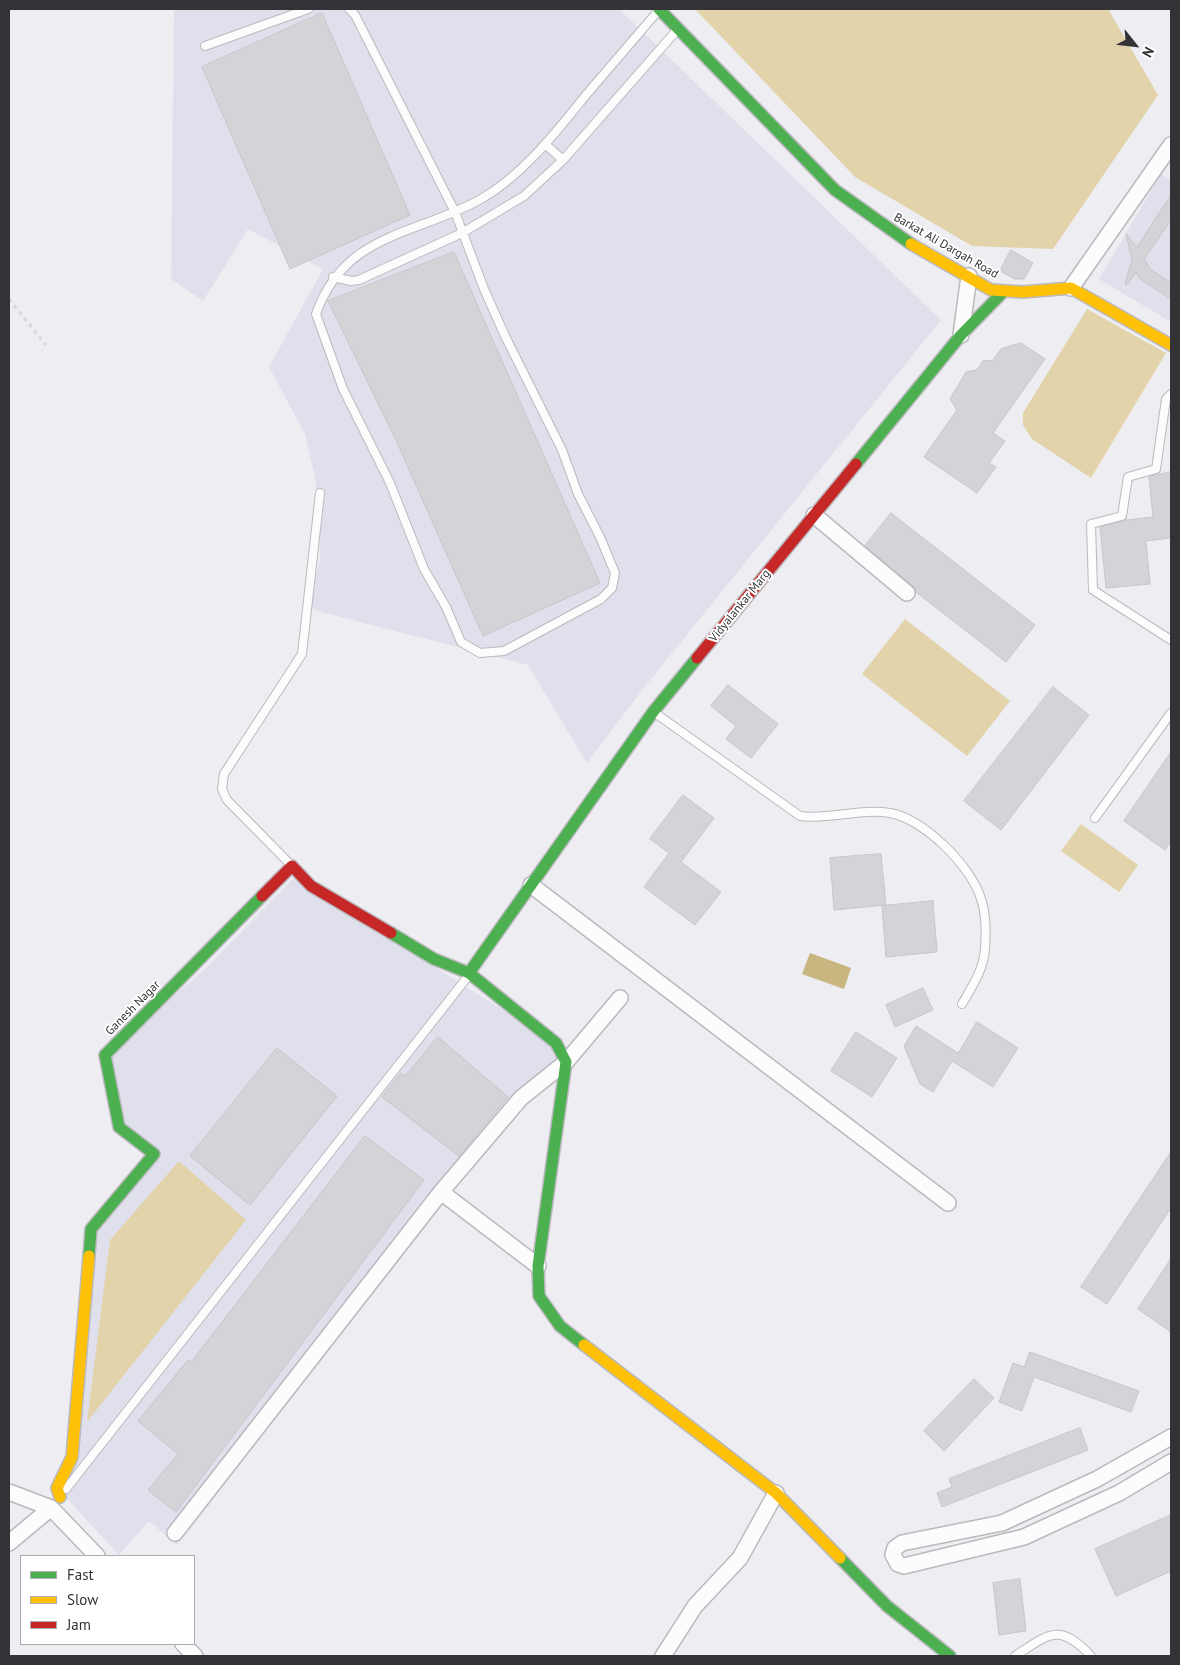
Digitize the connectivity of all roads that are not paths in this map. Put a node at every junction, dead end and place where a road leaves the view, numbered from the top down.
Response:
1 (308, 9) edge
2 (349, 9) edge
3 (659, 9) edge
4 (678, 29) junction
5 (205, 46) dead end
6 (545, 144) junction
7 (1171, 145) edge
8 (563, 160) junction
9 (455, 212) junction
10 (462, 233) junction
11 (969, 276) junction
12 (334, 277) junction
13 (1072, 288) junction
14 (1004, 291) junction
15 (960, 335) junction
16 (1171, 345) edge
17 (1171, 394) edge
18 (320, 492) dead end
19 (814, 515) junction
20 (907, 593) dead end
21 (1171, 640) edge
22 (653, 712) junction
23 (1171, 713) edge
24 (1095, 818) dead end
25 (292, 866) junction
26 (532, 885) junction
27 (469, 973) junction
28 (620, 998) dead end
29 (962, 1004) dead end
30 (566, 1062) junction
31 (441, 1192) junction
32 (948, 1203) dead end
33 (538, 1266) junction
34 (1171, 1437) edge
35 (1141, 1454) junction
36 (1171, 1462) edge
37 (1150, 1475) junction
38 (9, 1492) edge
39 (776, 1493) junction
40 (56, 1503) junction
41 (174, 1532) dead end
42 (9, 1543) edge
43 (96, 1555) edge
44 (184, 1645) edge
45 (195, 1656) edge
46 (663, 1656) edge
47 (950, 1656) edge
48 (1015, 1656) edge
49 (1091, 1656) edge

1 - 5 lane
2 - 9 lane
3 - 4 street, Barkat Ali Dargah Road
3 - 6 lane
4 - 8 lane
4 - 11 street, Barkat Ali Dargah Road
6 - 8 lane
6 - 9 lane
7 - 13 street
8 - 10 lane
9 - 10 lane
9 - 12 lane
10 - 12 lane
10 - 12 lane
11 - 14 street, Barkat Ali Dargah Road
11 - 15 street
13 - 14 street, Barkat Ali Dargah Road
13 - 16 street
14 - 15 street, Vidyalankar Marg
15 - 19 street, Vidyalankar Marg
17 - 21 lane
18 - 25 lane
19 - 20 street
19 - 22 street, Vidyalankar Marg
22 - 26 street, Vidyalankar Marg
22 - 29 lane
23 - 24 lane
25 - 27 street
25 - 40 street, Ganesh Nagar
26 - 27 street, Vidyalankar Marg
26 - 32 street
27 - 30 street
27 - 40 lane
28 - 30 street
30 - 31 street
30 - 33 street
31 - 33 street
31 - 41 street
33 - 39 street
34 - 35 street
35 - 37 street
35 - 37 street
36 - 37 street
38 - 40 street
39 - 46 street
39 - 47 street
40 - 42 street
40 - 43 street
44 - 45 street
48 - 49 lane

